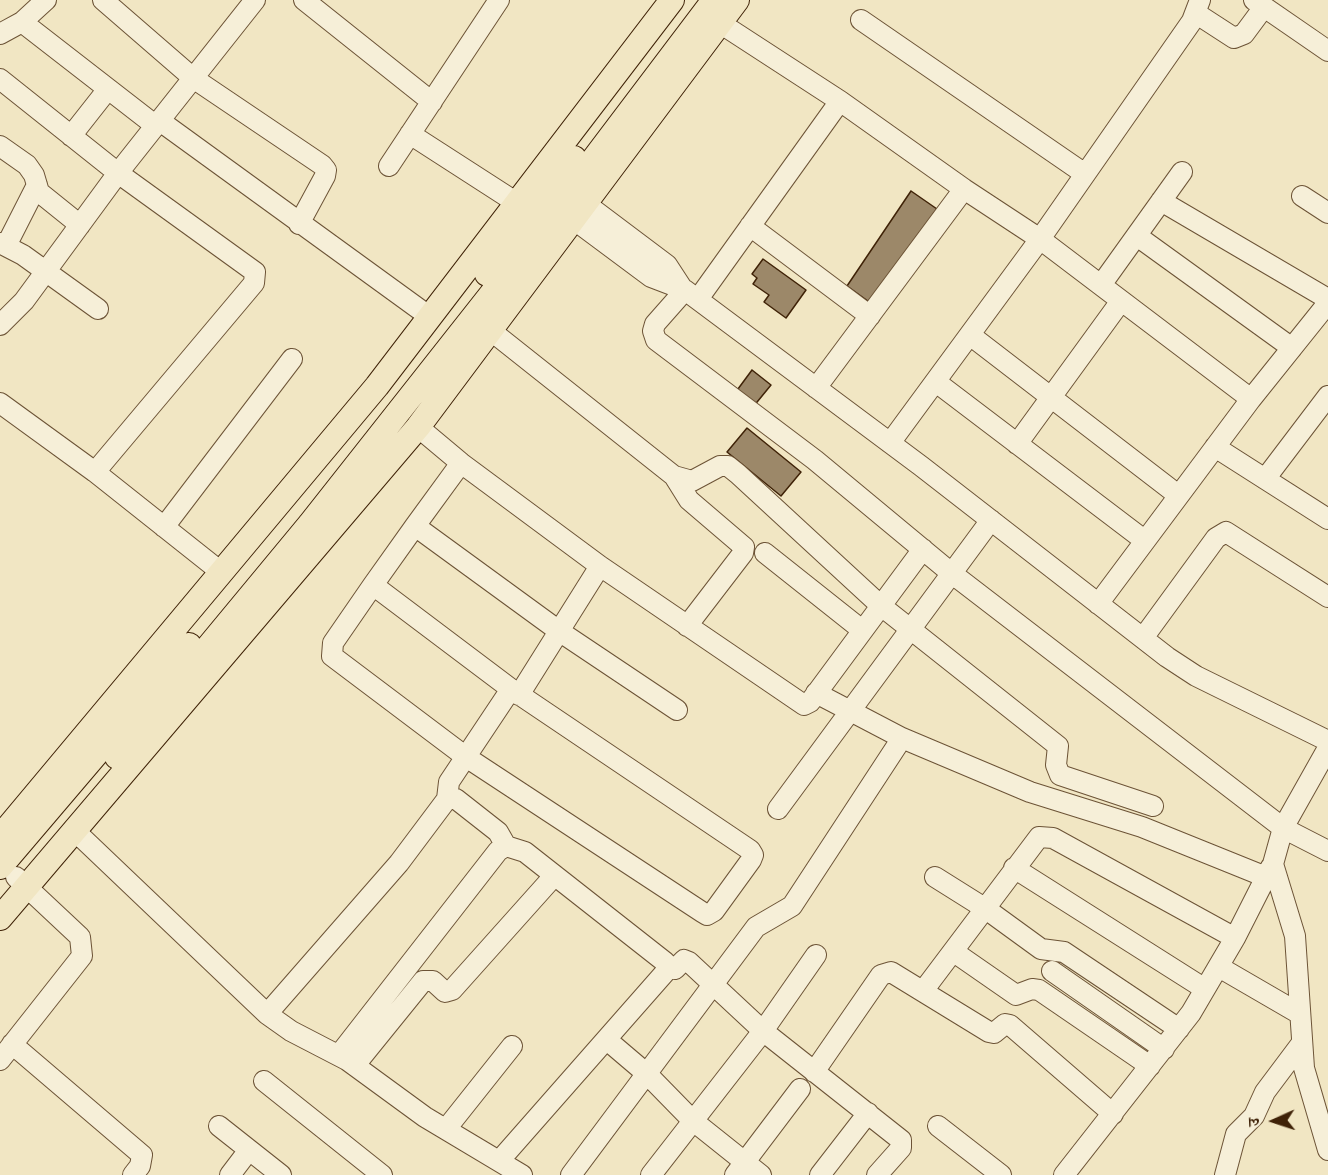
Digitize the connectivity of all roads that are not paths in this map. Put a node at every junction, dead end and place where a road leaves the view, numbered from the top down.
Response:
1 (46, 0) edge
2 (103, 0) edge
3 (255, 0) edge
4 (304, 0) edge
5 (499, 0) edge
6 (672, 0) edge
7 (694, 0) edge
8 (737, 0) edge
9 (1259, 4) edge
10 (1198, 7) edge
11 (717, 11) edge
12 (861, 20) dead end
13 (22, 22) junction
14 (0, 34) edge
15 (1328, 51) edge
16 (194, 78) junction
17 (0, 79) edge
18 (108, 89) junction
19 (840, 101) junction
20 (432, 102) junction
21 (158, 123) junction
22 (410, 134) junction
23 (71, 136) junction
24 (0, 146) edge
25 (389, 166) dead end
26 (1182, 171) dead end
27 (118, 173) junction
28 (1085, 174) junction
29 (37, 186) junction
30 (964, 189) junction
31 (552, 196) junction
32 (1302, 196) dead end
33 (1161, 201) junction
34 (1328, 213) edge
35 (299, 224) junction
36 (80, 225) junction
37 (750, 226) junction
38 (1137, 236) junction
39 (1040, 238) junction
40 (3, 244) edge
41 (46, 272) junction
42 (1101, 285) junction
43 (688, 292) junction
44 (1328, 298) edge
45 (1121, 301) junction
46 (1328, 303) edge
47 (98, 309) dead end
48 (870, 316) junction
49 (430, 317) junction
50 (0, 325) edge
51 (490, 330) junction
52 (970, 335) junction
53 (1292, 348) junction
54 (292, 359) dead end
55 (936, 381) junction
56 (816, 388) junction
57 (1052, 396) junction
58 (1328, 396) edge
59 (1251, 399) junction
60 (0, 403) edge
61 (418, 428) junction
62 (890, 443) junction
63 (1017, 444) junction
64 (1215, 447) junction
65 (461, 463) junction
66 (94, 472) junction
67 (674, 476) junction
68 (1265, 479) junction
69 (1178, 495) junction
70 (1328, 519) edge
71 (991, 520) junction
72 (415, 526) junction
73 (164, 527) junction
74 (1144, 540) junction
75 (923, 549) junction
76 (765, 553) dead end
77 (600, 566) junction
78 (221, 572) junction
79 (950, 572) junction
80 (373, 585) junction
81 (1328, 597) edge
82 (1098, 604) junction
83 (880, 605) junction
84 (687, 626) junction
85 (862, 630) junction
86 (910, 630) junction
87 (559, 631) junction
88 (1143, 638) junction
89 (515, 692) junction
90 (816, 693) junction
91 (677, 710) dead end
92 (851, 712) junction
93 (902, 738) junction
94 (1328, 741) edge
95 (1328, 748) edge
96 (466, 758) junction
97 (1060, 775) junction
98 (1047, 798) junction
99 (447, 799) junction
100 (1153, 806) dead end
101 (778, 809) dead end
102 (1283, 828) junction
103 (76, 831) junction
104 (0, 837) edge
105 (506, 846) junction
106 (1328, 851) edge
107 (1014, 868) junction
108 (1270, 870) junction
109 (15, 876) edge
110 (554, 876) junction
111 (935, 877) dead end
112 (0, 895) edge
113 (986, 909) junction
114 (0, 918) edge
115 (1235, 938) junction
116 (954, 952) junction
117 (816, 955) dead end
118 (668, 965) junction
119 (1219, 967) junction
120 (1052, 970) dead end
121 (714, 985) junction
122 (1205, 989) junction
123 (924, 991) junction
124 (267, 1014) junction
125 (1300, 1014) junction
126 (1179, 1029) junction
127 (763, 1031) junction
128 (607, 1040) junction
129 (12, 1044) junction
130 (1301, 1044) junction
131 (512, 1046) dead end
132 (1164, 1049) junction
133 (0, 1060) edge
134 (347, 1060) junction
135 (1150, 1066) junction
136 (814, 1072) junction
137 (647, 1074) junction
138 (264, 1081) dead end
139 (800, 1089) dead end
140 (868, 1113) junction
141 (1113, 1114) junction
142 (692, 1120) junction
143 (219, 1126) dead end
144 (938, 1126) dead end
145 (446, 1129) junction
146 (1328, 1149) edge
147 (249, 1150) junction
148 (500, 1160) junction
149 (740, 1169) edge
150 (133, 1175) edge
151 (230, 1175) edge
152 (281, 1175) edge
153 (382, 1175) edge
154 (522, 1175) edge
155 (571, 1175) edge
156 (651, 1175) edge
157 (761, 1175) edge
158 (820, 1175) edge
159 (877, 1175) edge
160 (1001, 1175) edge
161 (1064, 1175) edge
162 (1225, 1175) edge

1 - 13 street
2 - 16 street
3 - 16 street
4 - 20 street
5 - 20 street
6 - 31 main road
7 - 31 main road
8 - 11 main road
9 - 10 street
9 - 15 street
10 - 28 street
11 - 19 street
11 - 31 main road
12 - 28 street
13 - 14 street
13 - 18 street
16 - 21 street
16 - 35 street
17 - 23 street
18 - 21 street
18 - 23 street
19 - 30 street
19 - 37 street
20 - 22 street
21 - 27 street
21 - 35 street
22 - 25 street
22 - 31 street
23 - 27 street
24 - 29 street
26 - 33 street
27 - 36 street
27 - 66 street
28 - 39 street
29 - 36 street
29 - 40 street
30 - 39 street
30 - 48 street
31 - 43 street
31 - 49 main road
31 - 51 main road
31 - 109 main road
32 - 34 street
33 - 38 street
33 - 44 street
35 - 49 street
36 - 41 street
37 - 43 street
37 - 48 street
38 - 42 street
38 - 53 street
39 - 42 street
39 - 52 street
40 - 41 street
41 - 47 street
41 - 50 street
42 - 45 street
43 - 56 street
43 - 75 street
45 - 57 street
45 - 59 street
46 - 53 street
48 - 56 street
49 - 78 main road
51 - 61 main road
51 - 67 street
52 - 55 street
52 - 57 street
53 - 59 street
54 - 73 street
55 - 62 street
55 - 63 street
56 - 62 street
57 - 63 street
57 - 69 street
58 - 68 street
59 - 64 street
60 - 66 street
61 - 65 street
61 - 103 main road
62 - 71 street
63 - 74 street
64 - 68 street
64 - 69 street
65 - 72 street
65 - 77 street
66 - 73 street
67 - 83 street
67 - 84 street
68 - 70 street
69 - 74 street
71 - 79 street
71 - 82 street
72 - 80 street
72 - 87 street
73 - 78 street
74 - 82 street
75 - 79 street
75 - 83 street
76 - 85 street
77 - 84 street
77 - 87 street
78 - 104 main road
79 - 86 street
79 - 102 street
80 - 89 street
80 - 96 street
81 - 88 street
82 - 88 street
83 - 85 street
83 - 86 street
84 - 90 street
85 - 90 street
86 - 92 street
86 - 97 street
87 - 89 street
87 - 91 street
88 - 94 street
89 - 96 street
89 - 96 street
90 - 92 street
92 - 93 street
92 - 101 street
93 - 98 street
93 - 121 street
95 - 102 street
96 - 99 street
97 - 98 street
97 - 100 street
98 - 108 street
99 - 105 street
99 - 124 street
102 - 106 street
102 - 108 street
103 - 109 main road
103 - 124 street
105 - 110 street
105 - 134 street
107 - 113 street
107 - 115 street
107 - 122 street
108 - 115 street
108 - 125 street
109 - 112 main road
109 - 114 main road
109 - 129 street
110 - 118 street
110 - 134 street
111 - 113 street
113 - 116 street
113 - 126 street
115 - 119 street
116 - 123 street
116 - 135 street
117 - 127 street
118 - 121 street
118 - 128 street
119 - 122 street
119 - 125 street
120 - 132 street
121 - 127 street
121 - 137 street
122 - 126 street
123 - 136 street
123 - 141 street
124 - 134 street
125 - 130 street
126 - 132 street
127 - 136 street
127 - 142 street
128 - 137 street
128 - 148 street
129 - 133 street
129 - 150 street
130 - 146 street
130 - 162 street
131 - 145 street
132 - 135 street
134 - 145 street
135 - 141 street
136 - 140 street
137 - 142 street
137 - 155 street
138 - 153 street
139 - 149 street
140 - 158 street
140 - 159 street
141 - 161 street
142 - 149 street
142 - 156 street
143 - 147 street
144 - 160 street
145 - 148 street
147 - 151 street
147 - 152 street
148 - 154 street
149 - 157 street

